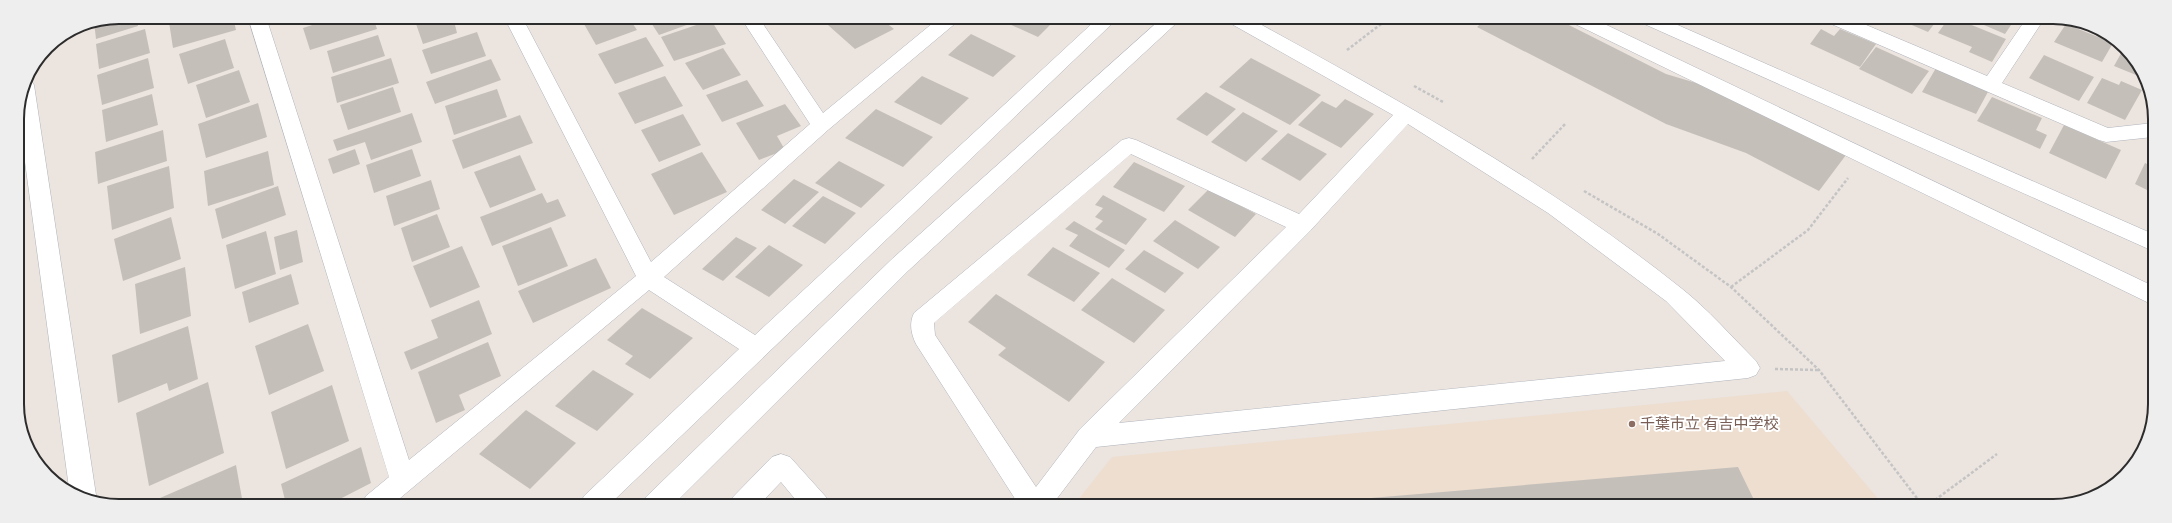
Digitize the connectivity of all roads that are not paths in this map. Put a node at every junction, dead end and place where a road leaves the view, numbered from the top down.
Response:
1 (260, 24) edge
2 (517, 24) edge
3 (754, 24) edge
4 (943, 24) edge
5 (1103, 24) edge
6 (1166, 24) edge
7 (1246, 24) edge
8 (1592, 24) edge
9 (1660, 24) edge
10 (1848, 24) edge
11 (2032, 24) edge
12 (1991, 85) junction
13 (26, 100) edge
14 (1406, 114) junction
15 (821, 125) junction
16 (2148, 131) edge
17 (1302, 225) junction
18 (2148, 241) edge
19 (648, 278) junction
20 (2148, 294) edge
21 (756, 348) junction
22 (1089, 437) junction
23 (403, 480) junction
24 (82, 491) edge
25 (381, 499) edge
26 (598, 499) edge
27 (660, 499) edge
28 (748, 499) edge
29 (812, 499) edge
30 (1029, 499) edge
31 (1042, 499) edge

1 - 23 street
2 - 19 street
3 - 15 street
4 - 15 street
5 - 21 street
6 - 27 street
7 - 14 street
8 - 20 street
9 - 18 street
10 - 12 street
11 - 12 street
12 - 16 street
13 - 24 street
14 - 17 street
14 - 22 street
15 - 19 street
17 - 22 street
17 - 30 street
19 - 21 street
19 - 23 street
21 - 26 street
22 - 31 street
23 - 25 street
28 - 29 street

